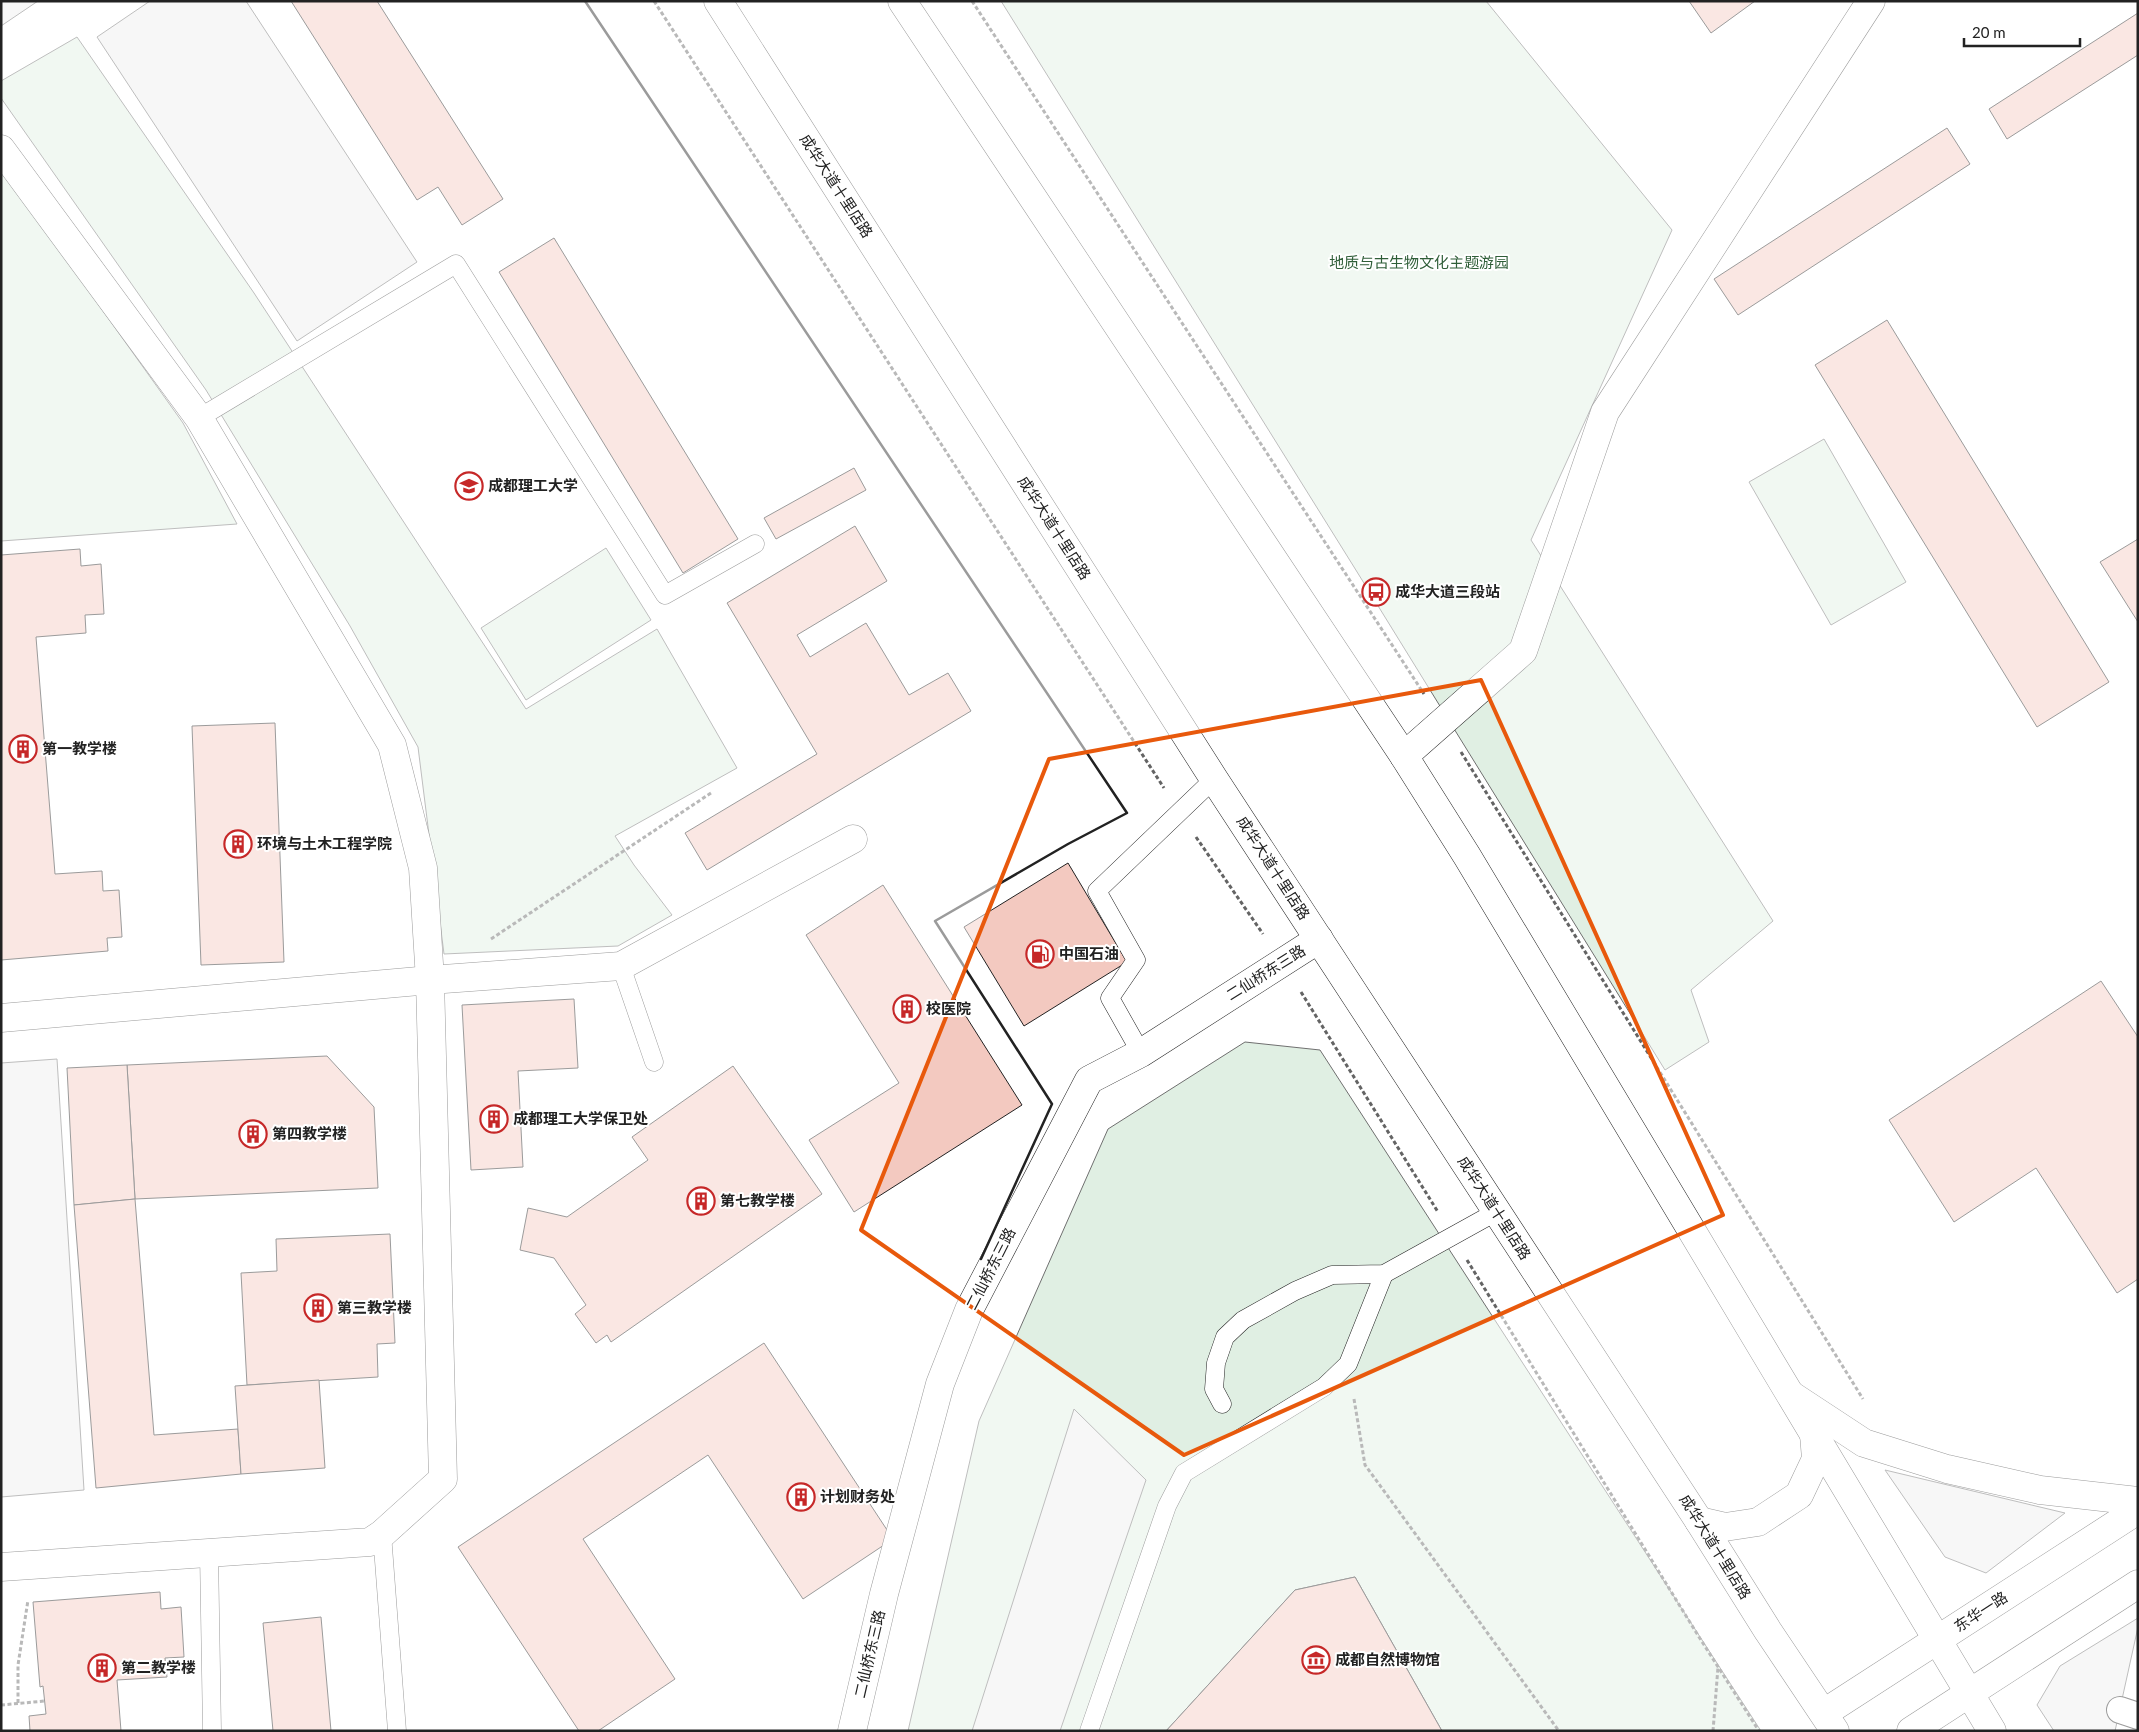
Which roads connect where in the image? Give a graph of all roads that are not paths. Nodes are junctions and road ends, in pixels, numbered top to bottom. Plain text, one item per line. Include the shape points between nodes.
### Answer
1 (718, 1) edge
2 (902, 1) edge
3 (1864, 4) edge
4 (1, 149) edge
5 (199, 418) junction
6 (755, 544) dead end
7 (1404, 756) junction
8 (1214, 779) junction
9 (853, 839) dead end
10 (1319, 939) junction
11 (621, 966) junction
12 (430, 980) junction
13 (1, 1018) edge
14 (1141, 1053) junction
15 (654, 1062) dead end
16 (1496, 1212) junction
17 (1384, 1274) junction
18 (1791, 1395) junction
19 (1222, 1404) dead end
20 (1814, 1434) junction
21 (2138, 1501) edge
22 (2138, 1510) edge
23 (1699, 1522) junction
24 (382, 1534) junction
25 (209, 1553) junction
26 (1, 1567) edge
27 (2138, 1584) edge
28 (1936, 1640) junction
29 (1969, 1694) junction
30 (1830, 1722) edge
31 (212, 1731) edge
32 (396, 1731) edge
33 (852, 1731) edge
34 (1089, 1731) edge
35 (1911, 1731) edge
36 (1992, 1731) edge

1 - 8 street, 成华大道十里店路
2 - 7 street
3 - 7 street via 1605,412 1523,651
4 - 5 street
5 - 6 lane via 456,264 665,595
5 - 12 street via 392,745 423,868
7 - 18 street
8 - 10 street, 成华大道十里店路
8 - 14 lane via 1097,891 1136,960 1110,998
9 - 11 street
10 - 14 street, 二仙桥东三路
10 - 16 street, 成华大道十里店路
11 - 12 street
11 - 15 lane
12 - 13 street
12 - 24 street via 443,1479
14 - 33 street, 二仙桥东三路 via 1089,1080 969,1310 940,1384 884,1594
16 - 17 lane
16 - 23 street, 成华大道十里店路
17 - 19 lane via 1332,1275 1243,1320 1225,1337 1216,1363 1214,1389
17 - 34 lane via 1348,1364 1324,1387 1184,1473 1167,1506
18 - 20 street
18 - 21 street via 1864,1443 1947,1469 2040,1490
20 - 23 street via 1816,1459 1799,1495 1758,1522 1725,1527
20 - 28 street
22 - 28 street, 东华一路
23 - 30 street, 成华大道十里店路 via 1768,1632
24 - 25 street via 370,1542
24 - 32 lane
25 - 26 street
25 - 31 lane
27 - 29 street
28 - 29 street
28 - 30 street, 东华一路
29 - 35 street
29 - 36 street

